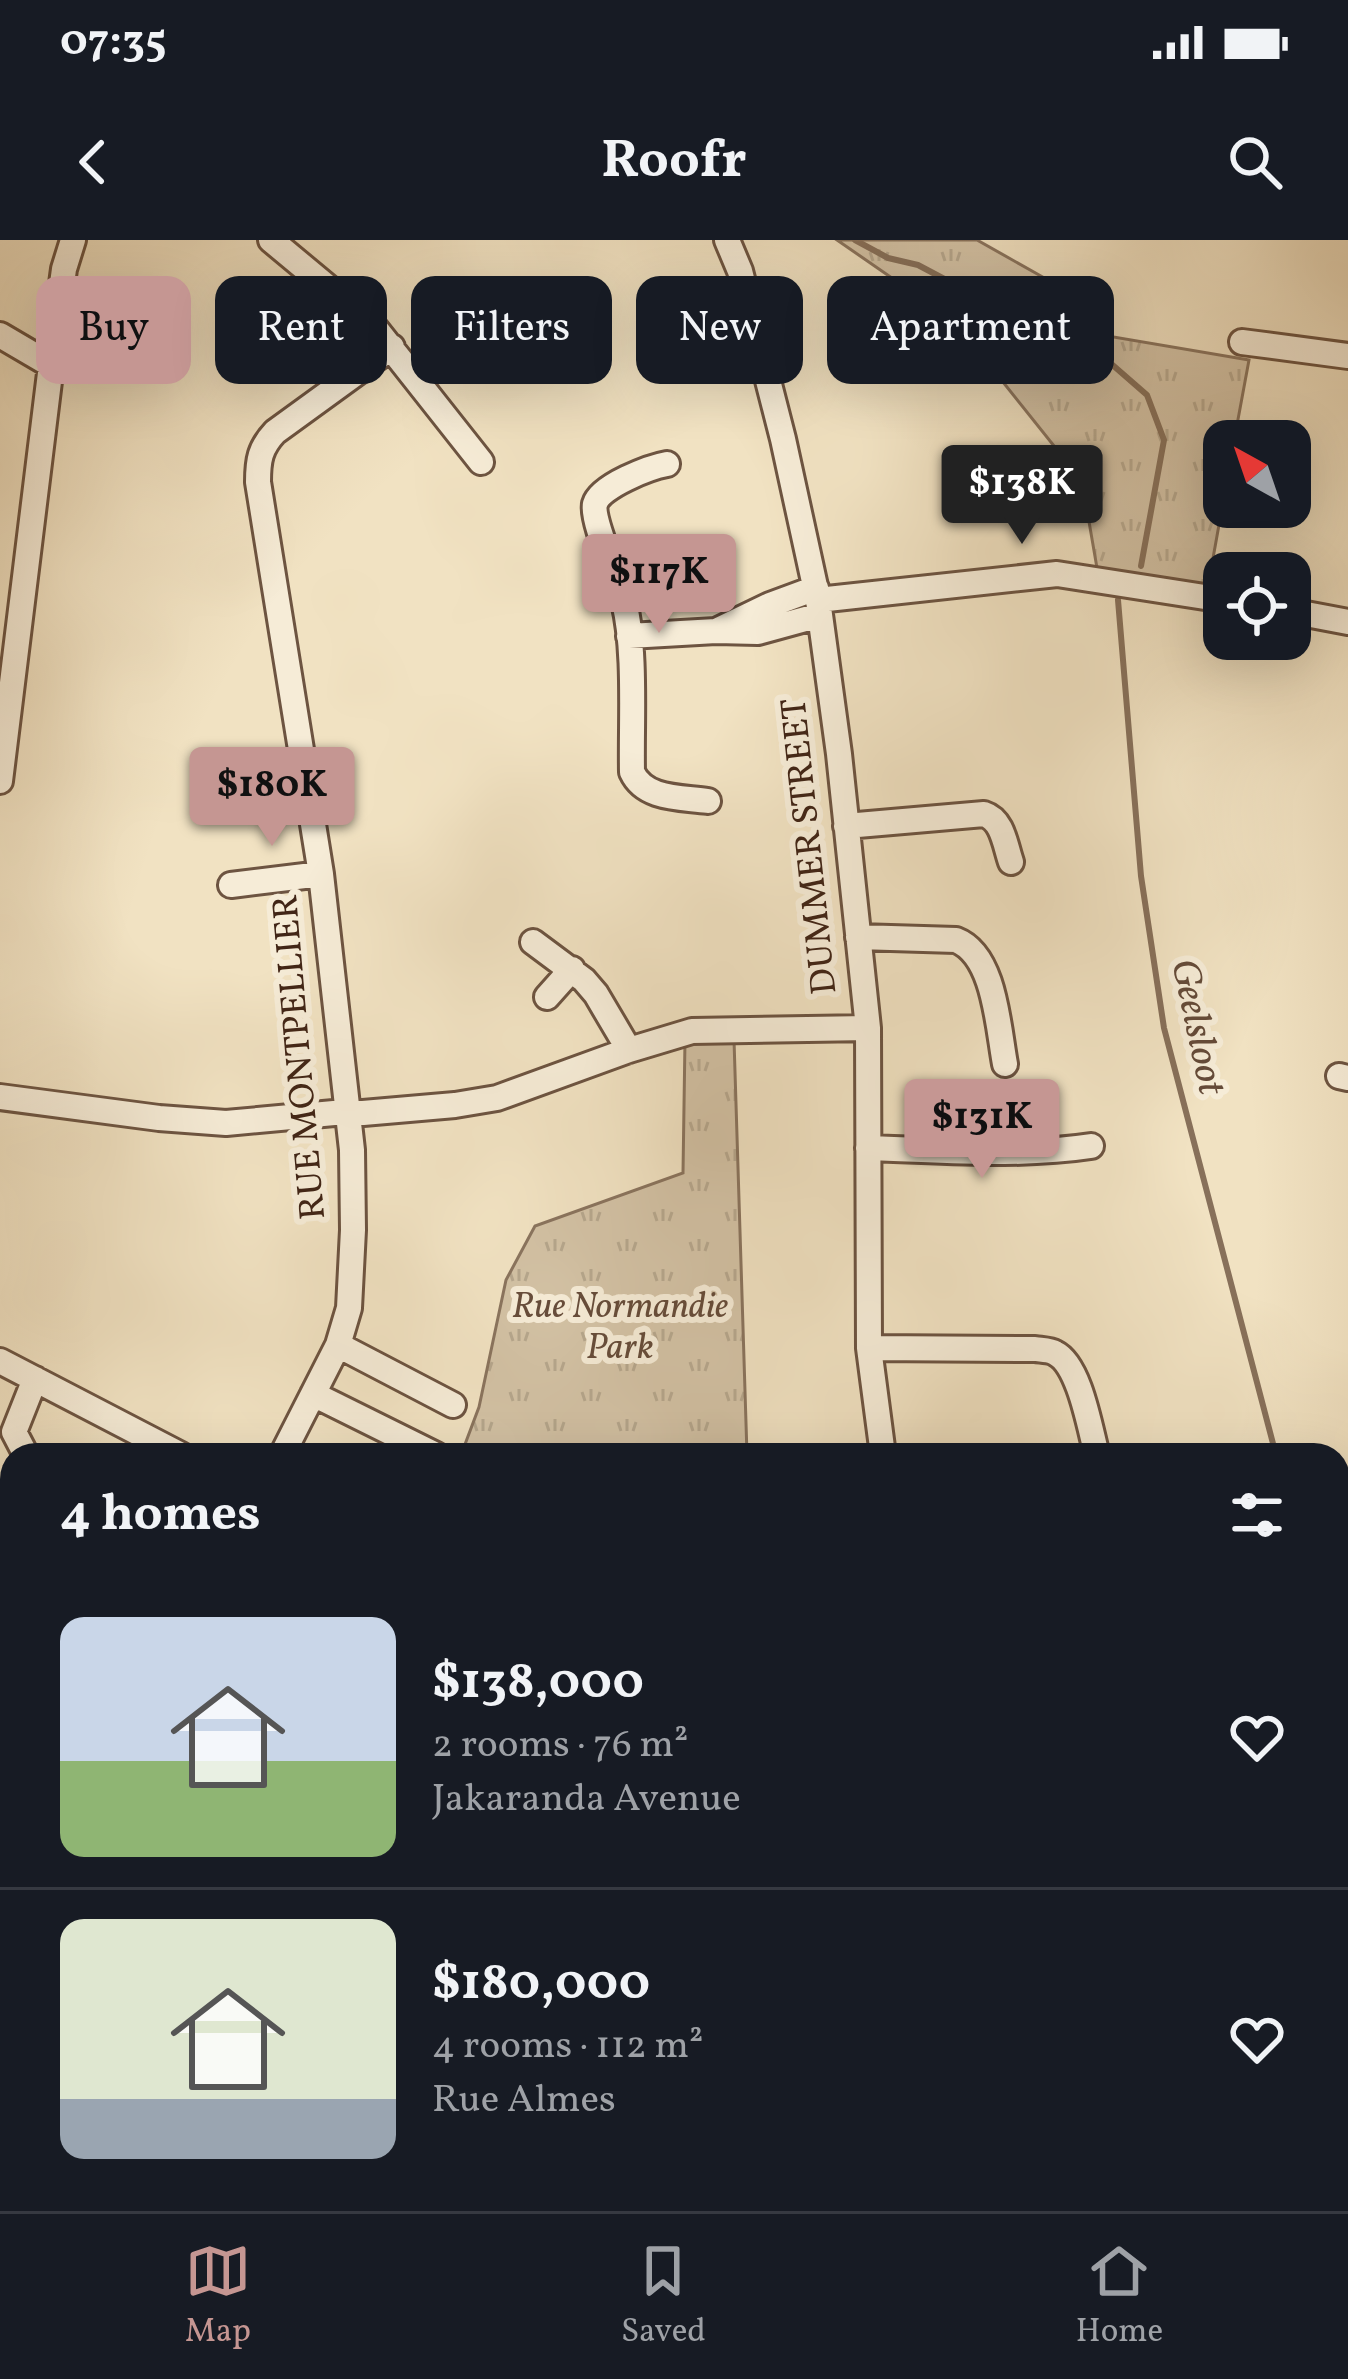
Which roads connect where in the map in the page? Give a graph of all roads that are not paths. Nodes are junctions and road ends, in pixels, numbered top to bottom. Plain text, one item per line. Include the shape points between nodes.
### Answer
1 (73, 240) edge
2 (271, 240) edge
3 (733, 242) edge
4 (63, 276) edge
5 (0, 334) edge
6 (1242, 342) dead end
7 (392, 347) junction
8 (36, 356) edge
9 (1348, 356) edge
10 (49, 384) edge
11 (481, 462) dead end
12 (667, 464) dead end
13 (0, 562) edge
14 (26, 571) junction
15 (1203, 597) edge
16 (818, 601) junction
17 (1311, 615) edge
18 (1348, 622) edge
19 (629, 636) junction
20 (0, 781) edge
21 (708, 801) dead end
22 (846, 826) junction
23 (1011, 862) dead end
24 (321, 874) junction
25 (230, 885) dead end
26 (858, 937) junction
27 (533, 942) dead end
28 (572, 969) junction
29 (547, 997) dead end
30 (868, 1028) junction
31 (629, 1050) junction
32 (1005, 1064) dead end
33 (0, 1097) edge
34 (348, 1113) junction
35 (1091, 1146) dead end
36 (868, 1148) junction
37 (338, 1345) junction
38 (869, 1348) junction
39 (0, 1361) edge
40 (35, 1379) junction
41 (313, 1394) junction
42 (453, 1406) dead end
43 (7, 1427) edge
44 (158, 1443) edge
45 (288, 1443) edge
46 (412, 1443) edge
47 (881, 1443) edge
48 (1094, 1443) edge

1 - 4 street
2 - 7 street
3 - 16 street, DUMMER STREET
5 - 8 street
6 - 9 street
7 - 11 street
7 - 24 street, RUE MONTPELLIER via 275,432 258,462
10 - 14 street
12 - 19 street via 607,489 594,507
13 - 14 street
14 - 20 street
15 - 16 street via 1057,574
16 - 19 street via 770,605 716,631
16 - 22 street, DUMMER STREET
17 - 18 street
19 - 21 street via 636,781 650,792
22 - 23 street via 984,814 998,823
22 - 26 street, DUMMER STREET
24 - 25 street
24 - 34 street, RUE MONTPELLIER
26 - 30 street, DUMMER STREET
26 - 32 street via 968,944 982,961
27 - 28 street
28 - 29 street
28 - 31 street
30 - 31 street via 692,1031
30 - 36 street, DUMMER STREET
31 - 34 street via 497,1098
33 - 34 street via 226,1123
34 - 37 street, RUE MONTPELLIER via 349,1308
35 - 36 street
36 - 38 street, DUMMER STREET
37 - 41 street, RUE MONTPELLIER
37 - 42 street
38 - 47 street, DUMMER STREET
38 - 48 street via 1055,1352 1075,1378
39 - 40 street
40 - 43 street
40 - 44 street
41 - 45 street, RUE MONTPELLIER
41 - 46 street

